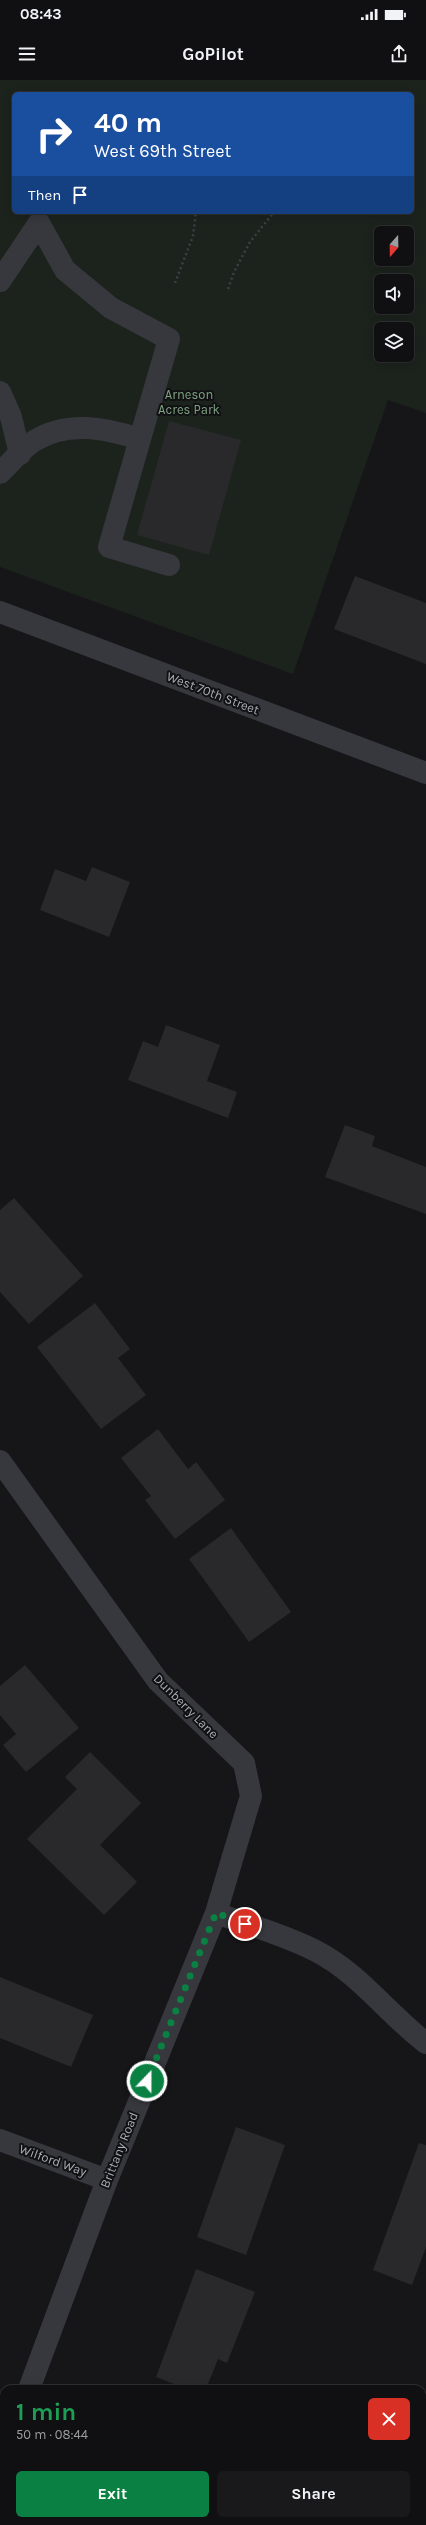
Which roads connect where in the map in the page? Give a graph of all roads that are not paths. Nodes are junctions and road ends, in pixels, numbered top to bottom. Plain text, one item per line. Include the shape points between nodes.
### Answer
1 (0, 281) edge
2 (0, 392) edge
3 (140, 439) junction
4 (20, 454) junction
5 (0, 473) edge
6 (169, 565) dead end
7 (0, 612) edge
8 (426, 773) edge
9 (0, 1461) edge
10 (216, 1913) junction
11 (426, 2043) edge
12 (0, 2140) edge
13 (107, 2180) junction
14 (30, 2385) edge

1 - 3 street via 38,223 65,270 111,308 169,339
2 - 4 street via 11,417
3 - 4 street via 107,428 70,427 34,442
3 - 6 street via 109,547
4 - 5 street
7 - 8 street, West 70th Street
9 - 10 street, Dunberry Lane via 158,1681 244,1763 251,1796
10 - 11 street via 316,1951 356,1978 409,2030
10 - 13 street, Brittany Road
12 - 13 street, Wilford Way
13 - 14 street, Brittany Road

